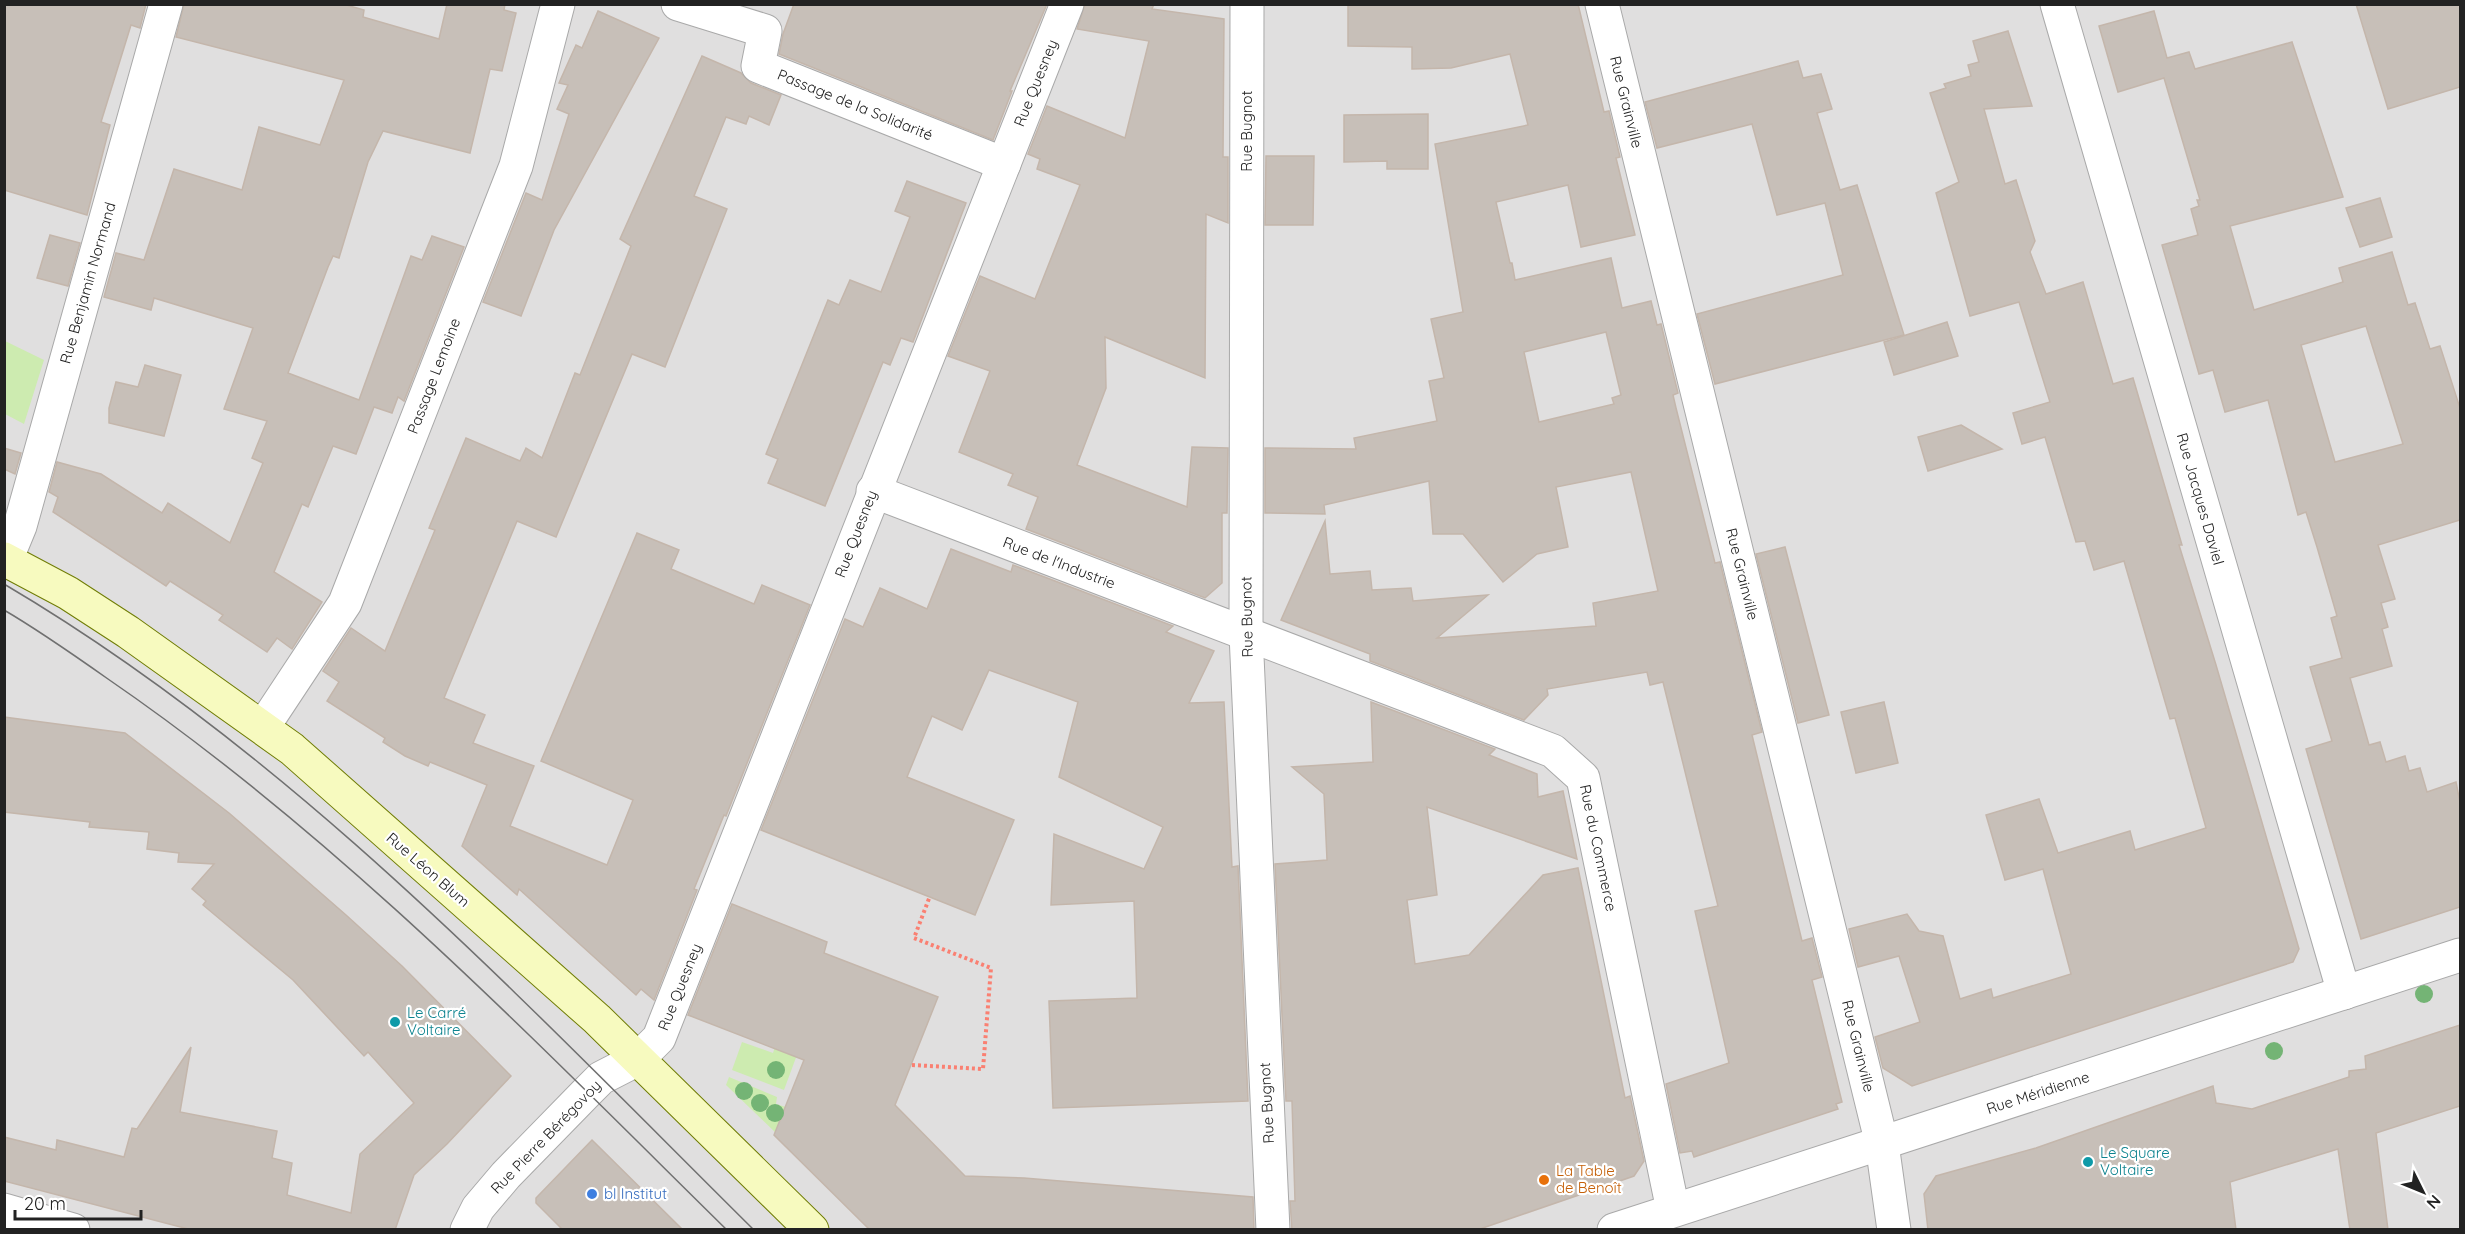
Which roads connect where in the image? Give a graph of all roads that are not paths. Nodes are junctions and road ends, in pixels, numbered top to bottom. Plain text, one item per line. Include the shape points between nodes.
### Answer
1 (166, 4) edge
2 (558, 4) edge
3 (678, 4) edge
4 (1067, 4) edge
5 (1247, 4) edge
6 (1602, 4) edge
7 (2057, 4) edge
8 (1004, 164) junction
9 (873, 492) junction
10 (5, 559) edge
11 (1246, 634) junction
12 (263, 727) junction
13 (2460, 955) edge
14 (2344, 993) junction
15 (638, 1059) junction
16 (1882, 1144) junction
17 (4, 1210) edge
18 (1673, 1210) junction
19 (73, 1230) edge
20 (467, 1230) edge
21 (812, 1230) edge
22 (1273, 1230) edge
23 (1614, 1230) edge
24 (1894, 1230) edge

1 - 10 street, Rue Benjamin Normand via 20,526
2 - 12 street, Passage Lemoine via 516,166 345,603
3 - 8 street, Passage de la Solidarité via 765,31 758,66
4 - 8 street, Rue Quesney
5 - 11 street, Rue Bugnot
6 - 16 street, Rue Grainville
7 - 14 street, Rue Jacques Daviel
8 - 9 street, Rue Quesney
9 - 11 street, Rue de l'Industrie
9 - 15 street, Rue Quesney via 665,1026
10 - 12 street, Rue Léon Blum via 68,593
11 - 18 street, Rue du Commerce via 1553,751 1583,778
11 - 22 street, Rue Bugnot
12 - 15 street, Rue Léon Blum
13 - 14 street, Rue Méridienne
14 - 16 street, Rue Méridienne
15 - 20 street, Rue Pierre Bérégovoy via 601,1078 506,1175 478,1208
15 - 21 street, Rue Léon Blum
16 - 18 street, Rue Méridienne
16 - 24 street, Rue Grainville
17 - 19 street
18 - 23 street, Rue Méridienne

